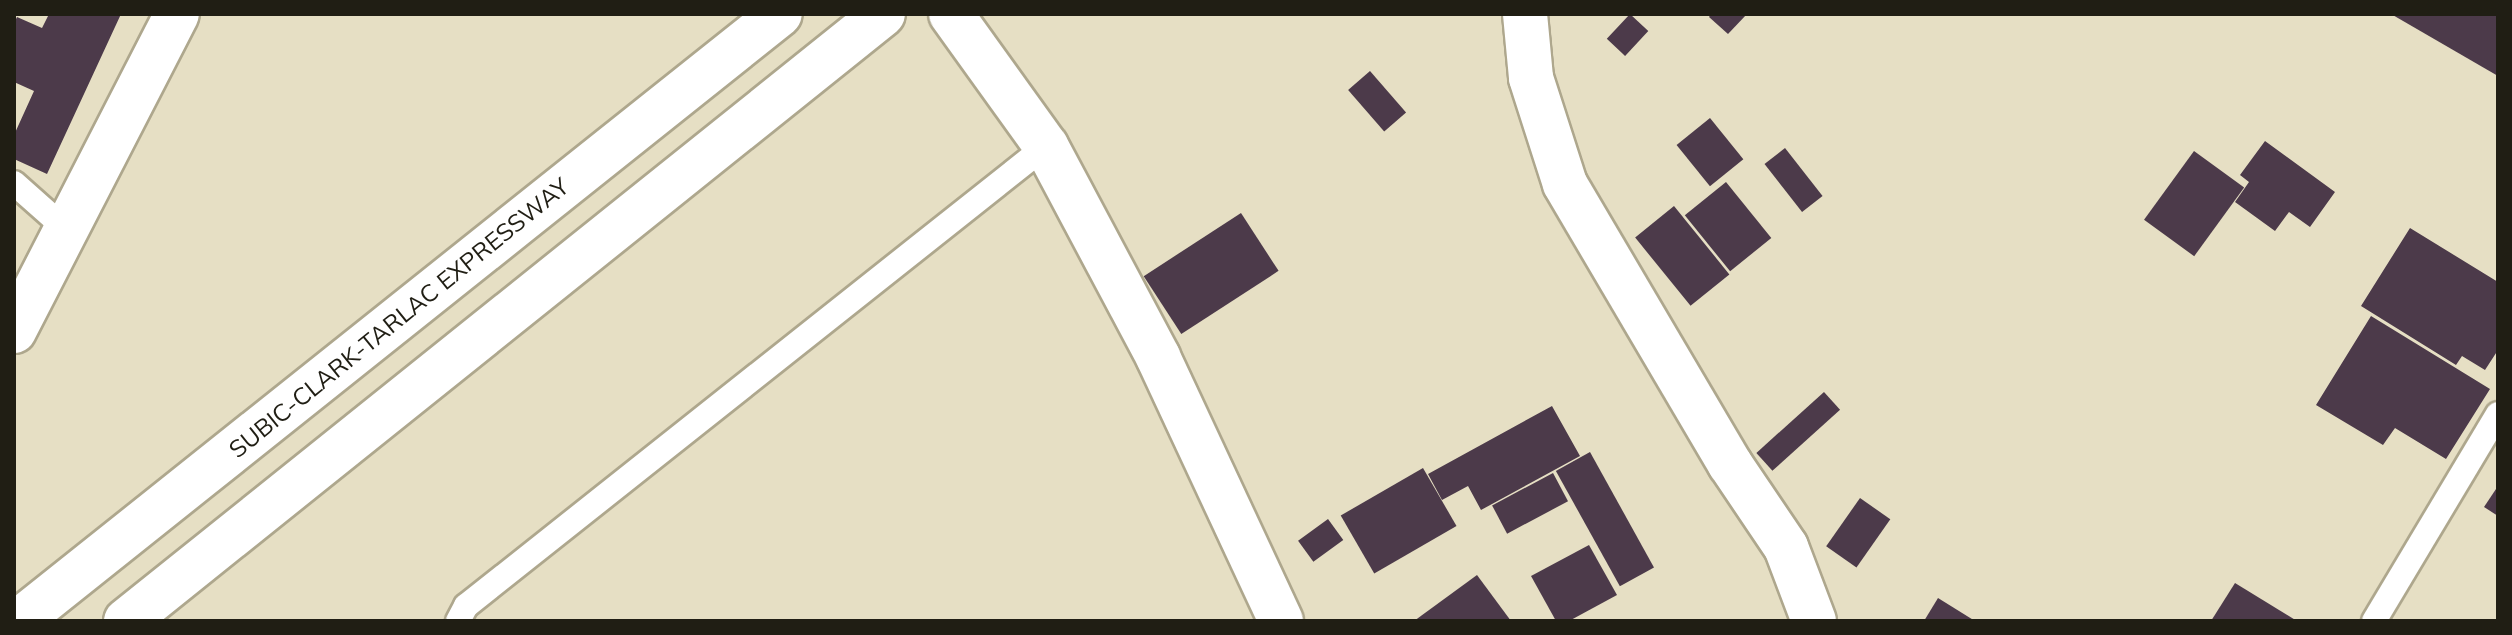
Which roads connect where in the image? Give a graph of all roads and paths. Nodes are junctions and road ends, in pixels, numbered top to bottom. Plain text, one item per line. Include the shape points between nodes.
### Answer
1 (177, 14) edge
2 (780, 14) edge
3 (883, 14) edge
4 (951, 14) edge
5 (1525, 14) edge
6 (1046, 146) junction
7 (14, 183) edge
8 (67, 230) junction
9 (14, 331) edge
10 (2498, 414) edge
11 (19, 621) edge
12 (126, 621) edge
13 (458, 621) edge
14 (1281, 621) edge
15 (1814, 621) edge
16 (2374, 621) edge

1 - 8 main road
2 - 11 main road, SUBIC-CLARK-TARLAC EXPRESSWAY
3 - 12 main road
4 - 6 main road
5 - 15 main road via 1531,78 1565,184 1730,464 1786,547
6 - 13 lane via 466,606
6 - 14 main road via 1158,357
7 - 8 lane
8 - 9 main road
10 - 16 lane

